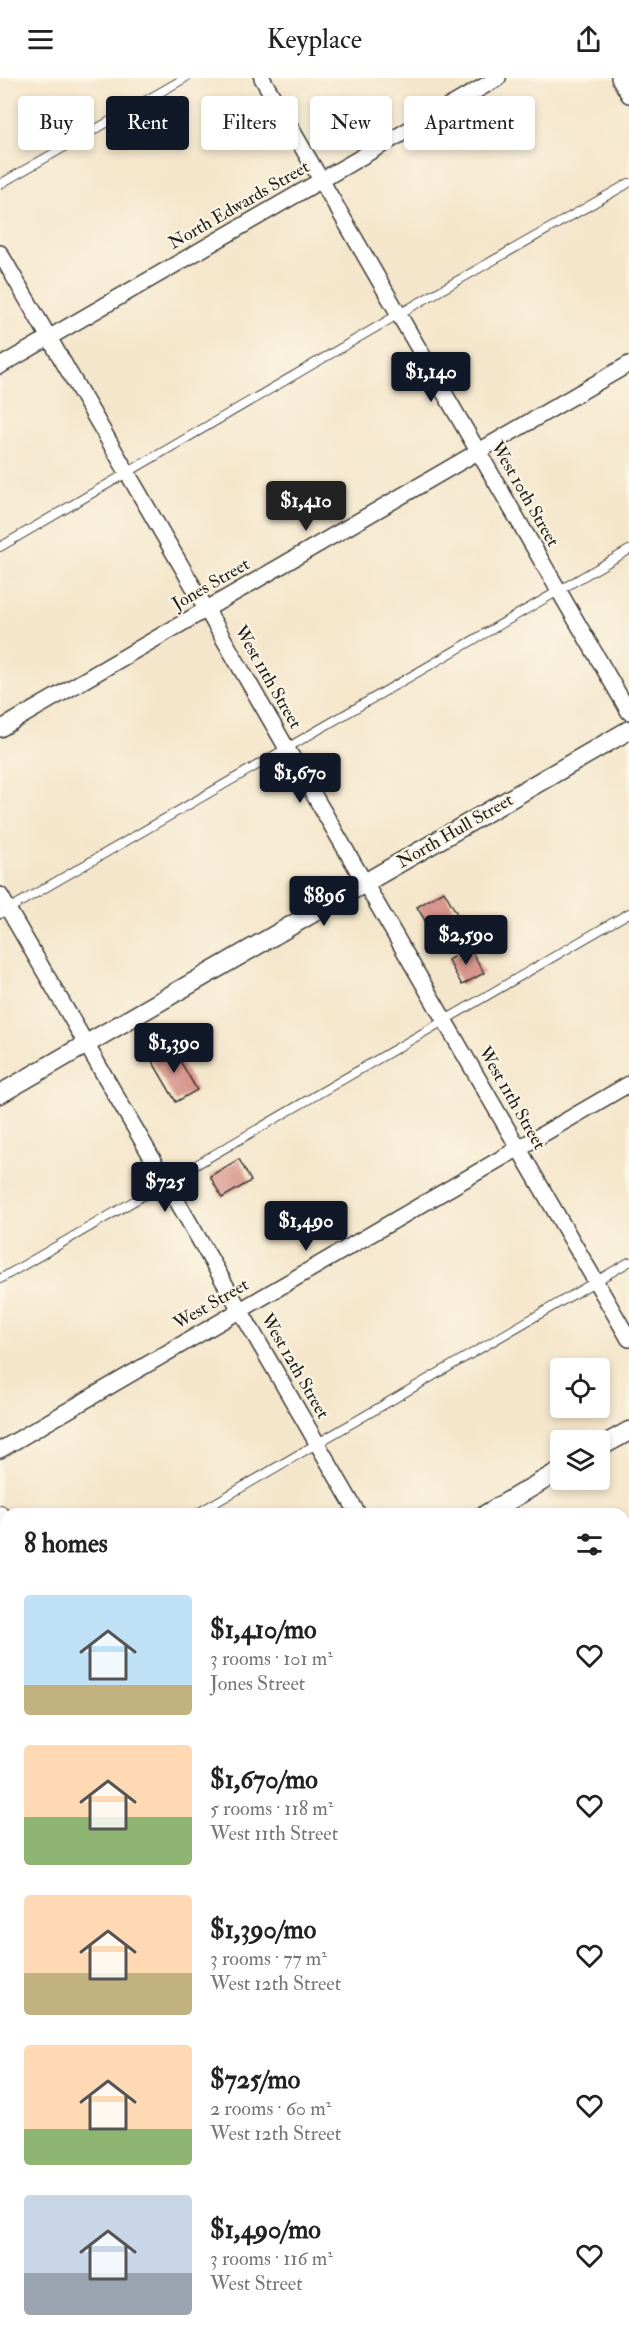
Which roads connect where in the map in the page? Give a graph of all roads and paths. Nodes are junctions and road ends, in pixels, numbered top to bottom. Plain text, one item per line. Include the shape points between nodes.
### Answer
1 (185, 78) edge
2 (262, 78) edge
3 (498, 78) edge
4 (619, 78) edge
5 (629, 95) edge
6 (321, 180) junction
7 (629, 183) edge
8 (0, 184) edge
9 (0, 253) edge
10 (399, 314) junction
11 (49, 338) junction
12 (629, 364) edge
13 (0, 366) edge
14 (478, 452) junction
15 (127, 473) junction
16 (0, 547) edge
17 (629, 550) edge
18 (559, 591) junction
19 (206, 609) junction
20 (629, 712) edge
21 (0, 729) edge
22 (629, 730) edge
23 (287, 748) junction
24 (365, 883) junction
25 (0, 896) edge
26 (4, 912) edge
27 (629, 913) edge
28 (444, 1020) junction
29 (86, 1044) junction
30 (629, 1084) edge
31 (0, 1094) edge
32 (518, 1148) junction
33 (166, 1182) junction
34 (629, 1262) edge
35 (0, 1279) edge
36 (596, 1281) junction
37 (240, 1310) junction
38 (629, 1339) edge
39 (629, 1431) edge
40 (317, 1442) junction
41 (610, 1442) edge
42 (0, 1450) edge
43 (550, 1476) edge
44 (206, 1508) edge
45 (355, 1508) edge
46 (496, 1508) edge

1 - 8 lane
2 - 6 street, West 10th Street
3 - 6 street, North Edwards Street
4 - 5 street
6 - 10 street, West 10th Street
6 - 11 street, North Edwards Street
7 - 10 lane
9 - 11 street, West 11th Street
10 - 14 street, West 10th Street
10 - 15 lane
11 - 13 street, North Edwards Street
11 - 15 street, West 11th Street
12 - 14 street, Jones Street
14 - 18 street, West 10th Street
14 - 19 street, Jones Street
15 - 16 lane
15 - 19 street, West 11th Street
17 - 18 lane
18 - 20 street, West 10th Street
18 - 23 lane
19 - 21 street, Jones Street
19 - 23 street, West 11th Street
22 - 24 street, North Hull Street
23 - 24 street, West 11th Street
23 - 26 lane
24 - 28 street, West 11th Street
24 - 29 street, North Hull Street
25 - 26 street, West 12th Street
26 - 29 street, West 12th Street
27 - 28 lane
28 - 32 street, West 11th Street
28 - 33 lane
29 - 31 street, North Hull Street
29 - 33 street, West 12th Street
30 - 32 street, West Street
32 - 36 street, West 11th Street
32 - 37 street, West Street
33 - 35 lane
33 - 37 street, West 12th Street
34 - 36 lane
36 - 38 street, West 11th Street
36 - 40 lane
37 - 40 street, West 12th Street
37 - 42 street, West Street
39 - 41 street
40 - 44 lane
40 - 45 street, West 12th Street
43 - 46 street

